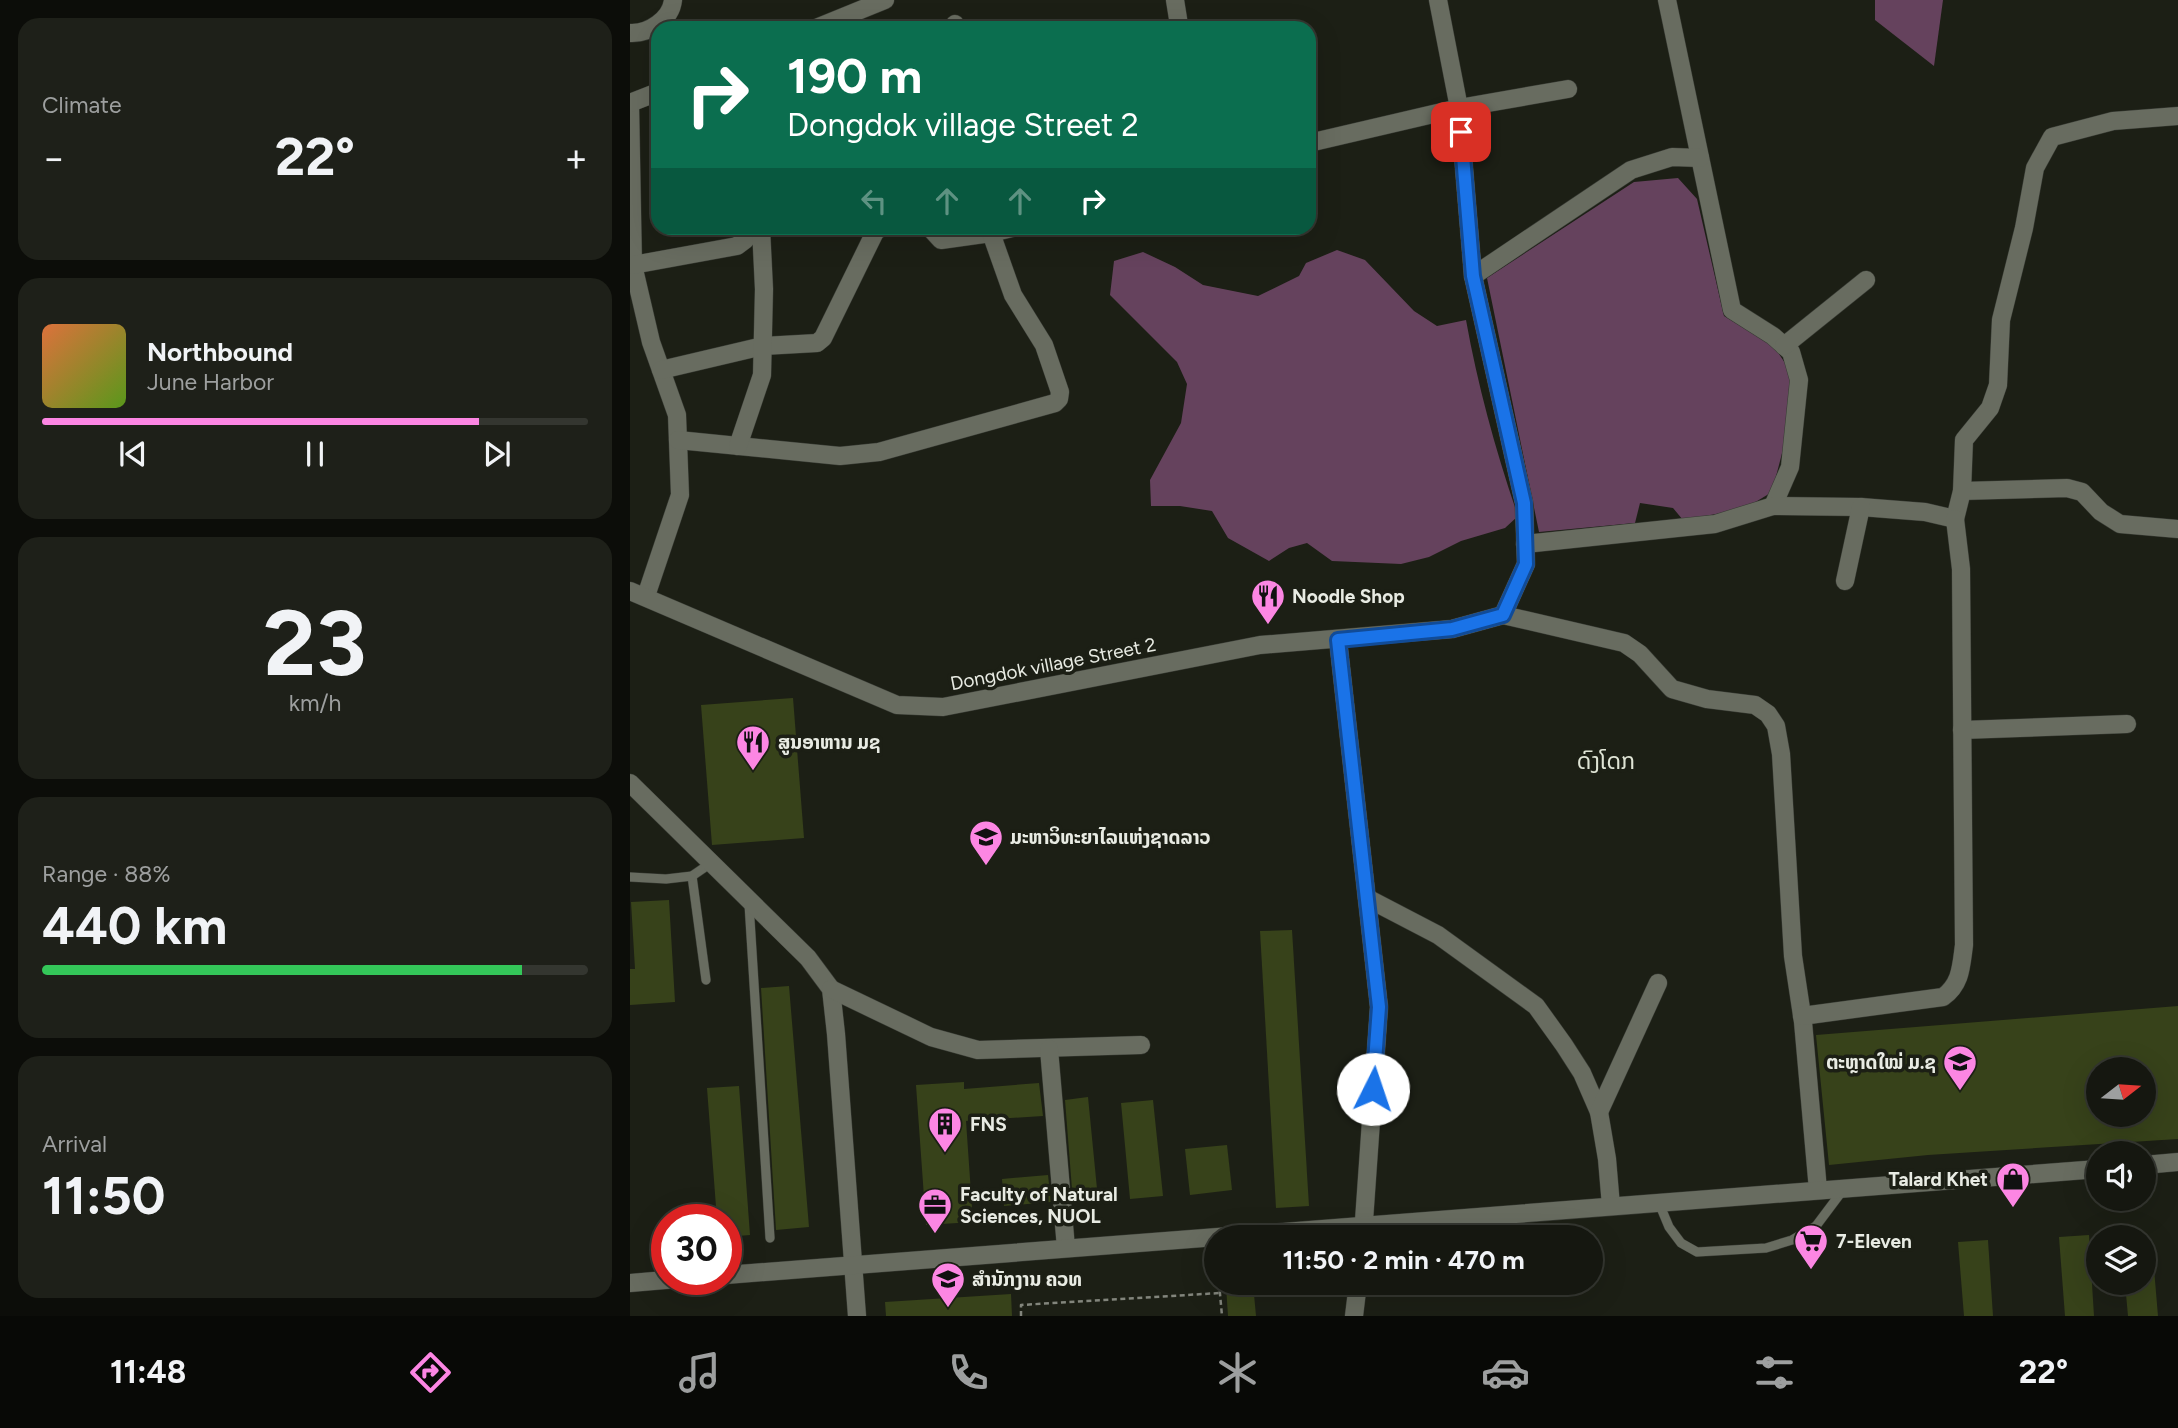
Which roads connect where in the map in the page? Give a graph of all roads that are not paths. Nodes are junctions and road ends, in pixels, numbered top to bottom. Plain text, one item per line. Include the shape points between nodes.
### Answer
1 (673, 0) edge
2 (885, 0) edge
3 (1175, 0) edge
4 (1438, 0) edge
5 (1667, 0) edge
6 (662, 21) edge
7 (853, 21) edge
8 (1178, 21) edge
9 (651, 27) edge
10 (630, 33) edge
11 (1568, 89) dead end
12 (651, 95) edge
13 (630, 103) edge
14 (1459, 108) junction
15 (2178, 116) edge
16 (1316, 141) edge
17 (1700, 158) junction
18 (749, 235) edge
19 (761, 235) edge
20 (874, 235) edge
21 (936, 235) edge
22 (977, 235) edge
23 (992, 235) edge
24 (633, 265) junction
25 (1473, 276) junction
26 (1866, 280) dead end
27 (763, 346) junction
28 (1784, 346) junction
29 (661, 370) junction
30 (678, 440) junction
31 (738, 446) junction
32 (1962, 491) junction
33 (1773, 506) junction
34 (1861, 507) junction
35 (1955, 519) junction
36 (2178, 529) edge
37 (1525, 544) junction
38 (1845, 581) dead end
39 (638, 594) edge
40 (1503, 615) junction
41 (1338, 640) junction
42 (2127, 724) dead end
43 (1962, 730) junction
44 (630, 783) edge
45 (711, 863) junction
46 (692, 876) junction
47 (630, 877) edge
48 (1367, 898) junction
49 (749, 900) junction
50 (706, 980) dead end
51 (1658, 983) dead end
52 (831, 989) junction
53 (1802, 1016) junction
54 (1140, 1045) dead end
55 (1049, 1049) junction
56 (1598, 1112) junction
57 (2178, 1162) edge
58 (2156, 1164) edge
59 (2086, 1170) edge
60 (1844, 1188) junction
61 (1818, 1190) junction
62 (1659, 1203) junction
63 (1611, 1206) junction
64 (1364, 1225) edge
65 (1423, 1225) edge
66 (770, 1238) dead end
67 (1204, 1240) edge
68 (1066, 1248) junction
69 (855, 1264) junction
70 (742, 1274) edge
71 (651, 1281) edge
72 (630, 1283) edge
73 (1357, 1295) edge
74 (857, 1316) edge
75 (1354, 1316) edge

1 - 6 street
2 - 7 street
3 - 8 street
4 - 14 street
5 - 17 street
9 - 10 street
11 - 14 street
12 - 13 street
13 - 24 street
14 - 16 street
14 - 25 street
15 - 32 street via 2113,121 2052,137 2035,168 2001,320 1998,385 1990,408 1964,440
17 - 25 street via 1672,157 1631,170
17 - 28 street via 1732,310
18 - 24 street via 737,246
19 - 27 street
20 - 27 street via 823,338 811,344
21 - 22 street via 941,240
23 - 31 street via 1013,295 1044,345 1060,392 1055,403 879,452 840,456
24 - 29 street
25 - 37 street via 1524,503
26 - 28 street
27 - 29 street
27 - 31 street via 762,375
28 - 33 street via 1791,352 1799,380 1790,467
29 - 30 street via 677,415
30 - 31 street
30 - 39 street via 680,495
32 - 35 street
32 - 36 street via 2067,488 2082,492 2120,524
33 - 34 street
33 - 37 street via 1715,524
34 - 35 street
34 - 38 street
35 - 43 street via 1961,569
37 - 40 street via 1526,564
39 - 41 street, Dongdok village Street 2 via 897,705 943,707 1261,645
40 - 41 street, Dongdok village Street 2 via 1452,629
40 - 53 street via 1624,643 1672,689 1755,705 1768,714 1776,726 1781,754 1793,956
41 - 48 street
42 - 43 street
43 - 53 street via 1964,945 1953,990 1943,997
44 - 45 street
45 - 46 lane
45 - 49 street
46 - 47 lane
46 - 50 lane
48 - 56 street via 1438,935 1536,1006 1582,1073
48 - 64 street via 1379,1007
49 - 52 street via 808,958
49 - 66 lane
51 - 56 street
52 - 55 street via 932,1037 978,1050
52 - 69 street
53 - 61 street
54 - 55 street
55 - 68 street
56 - 63 street
57 - 58 street
59 - 60 street
60 - 61 street
60 - 62 lane via 1816,1226 1766,1248 1697,1252 1681,1243
61 - 62 street
62 - 63 street
63 - 65 street
67 - 68 street
68 - 69 street
69 - 70 street
69 - 74 street
71 - 72 street
73 - 75 street

